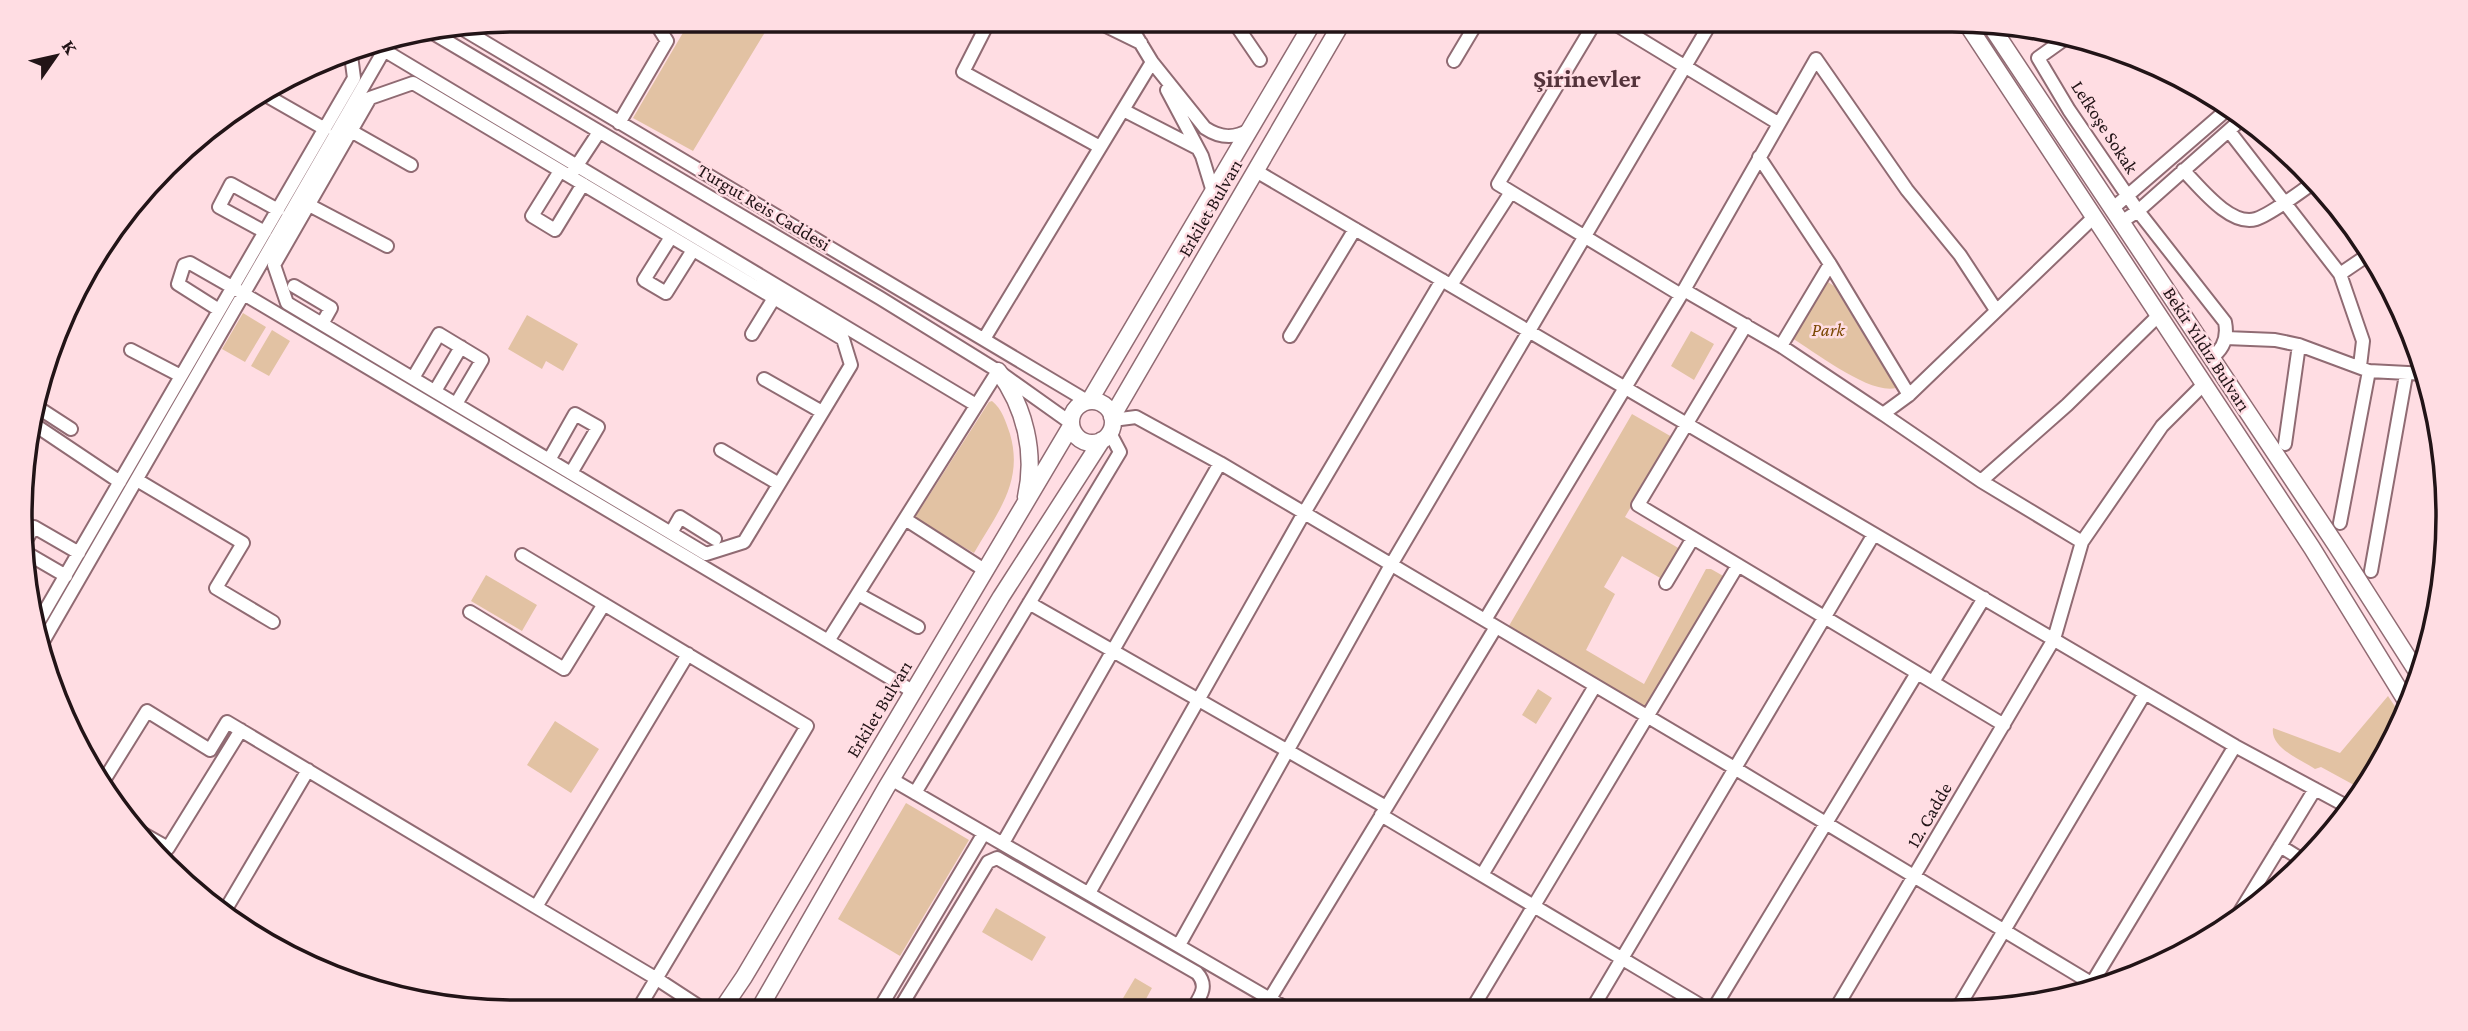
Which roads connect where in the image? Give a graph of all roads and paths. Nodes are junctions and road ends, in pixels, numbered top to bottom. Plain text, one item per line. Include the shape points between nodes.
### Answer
1 (661, 32) edge
2 (983, 32) edge
3 (1119, 32) edge
4 (1134, 32) edge
5 (1241, 32) edge
6 (1307, 32) edge
7 (1336, 32) edge
8 (1471, 32) edge
9 (1589, 32) edge
10 (1629, 32) edge
11 (1705, 32) edge
12 (1973, 33) edge
13 (471, 34) edge
14 (1996, 34) edge
15 (441, 38) edge
16 (1141, 43) junction
17 (2058, 44) edge
18 (391, 48) edge
19 (384, 50) edge
20 (352, 60) edge
21 (1259, 60) dead end
22 (1454, 61) dead end
23 (1152, 62) junction
24 (1685, 66) junction
25 (270, 98) edge
26 (1123, 110) junction
27 (2222, 114) edge
28 (619, 123) junction
29 (1778, 123) junction
30 (2236, 124) edge
31 (1252, 128) junction
32 (325, 129) junction
33 (351, 131) junction
34 (2229, 131) junction
35 (599, 132) junction
36 (1100, 148) junction
37 (1198, 148) junction
38 (1759, 157) junction
39 (411, 165) dead end
40 (2183, 170) junction
41 (569, 171) junction
42 (1256, 171) junction
43 (583, 184) junction
44 (2307, 187) edge
45 (1511, 192) junction
46 (1214, 195) junction
47 (2127, 196) junction
48 (2284, 202) junction
49 (309, 205) junction
50 (278, 210) junction
51 (2138, 211) junction
52 (2117, 216) junction
53 (2094, 217) junction
54 (1355, 229) junction
55 (264, 232) junction
56 (1584, 236) junction
57 (671, 237) junction
58 (387, 246) dead end
59 (693, 250) junction
60 (2363, 259) edge
61 (1830, 264) junction
62 (2340, 274) junction
63 (1447, 283) junction
64 (294, 286) dead end
65 (232, 287) junction
66 (1683, 293) junction
67 (243, 295) junction
68 (774, 298) junction
69 (219, 310) junction
70 (1996, 310) junction
71 (2158, 314) junction
72 (322, 324) junction
73 (1746, 325) junction
74 (1528, 331) junction
75 (752, 334) dead end
76 (1290, 335) dead end
77 (2226, 338) junction
78 (984, 339) junction
79 (2299, 345) junction
80 (1781, 346) junction
81 (461, 347) junction
82 (131, 350) dead end
83 (2211, 358) junction
84 (2365, 369) junction
85 (998, 371) junction
86 (2415, 373) edge
87 (2406, 375) junction
88 (181, 376) junction
89 (412, 378) junction
90 (764, 379) dead end
91 (2204, 384) junction
92 (1624, 387) junction
93 (435, 391) junction
94 (1909, 395) junction
95 (1089, 401) junction
96 (456, 404) junction
97 (976, 405) junction
98 (43, 411) edge
99 (822, 412) junction
100 (48, 414) junction
101 (1883, 414) junction
102 (42, 419) edge
103 (1071, 424) junction
104 (1686, 424) junction
105 (40, 428) edge
106 (1109, 428) junction
107 (71, 429) dead end
108 (2285, 444) dead end
109 (721, 450) dead end
110 (549, 460) junction
111 (1220, 463) junction
112 (571, 473) junction
113 (137, 480) junction
114 (1982, 481) junction
115 (120, 482) junction
116 (779, 484) junction
117 (1024, 506) junction
118 (1304, 513) junction
119 (905, 519) junction
120 (2340, 523) dead end
121 (32, 530) edge
122 (671, 533) junction
123 (1874, 534) junction
124 (1693, 538) junction
125 (715, 539) dead end
126 (2082, 542) junction
127 (79, 553) junction
128 (522, 555) dead end
129 (34, 556) edge
130 (1391, 565) junction
131 (1738, 565) junction
132 (986, 571) junction
133 (2371, 571) dead end
134 (66, 576) junction
135 (1666, 583) dead end
136 (858, 594) junction
137 (1984, 598) junction
138 (1029, 603) junction
139 (604, 604) junction
140 (470, 612) dead end
141 (42, 616) edge
142 (1825, 617) junction
143 (273, 622) dead end
144 (1490, 623) junction
145 (918, 627) dead end
146 (47, 635) edge
147 (2054, 639) junction
148 (828, 641) junction
149 (1113, 651) junction
150 (688, 654) junction
151 (2413, 665) edge
152 (1917, 673) junction
153 (1933, 682) junction
154 (1595, 686) junction
155 (914, 692) junction
156 (2146, 693) junction
157 (2402, 695) edge
158 (1198, 700) junction
159 (1647, 716) junction
160 (2004, 725) junction
161 (241, 730) junction
162 (2235, 746) junction
163 (1287, 750) junction
164 (1736, 769) junction
165 (308, 771) junction
166 (107, 775) edge
167 (891, 779) junction
168 (2315, 789) junction
169 (915, 793) junction
170 (2341, 803) edge
171 (1384, 811) junction
172 (1826, 823) junction
173 (984, 833) junction
174 (159, 843) edge
175 (1003, 843) junction
176 (2280, 846) junction
177 (2297, 856) edge
178 (1482, 875) junction
179 (1915, 877) junction
180 (1089, 893) junction
181 (2248, 898) edge
182 (229, 905) edge
183 (1534, 906) junction
184 (536, 907) junction
185 (2004, 931) junction
186 (1179, 945) junction
187 (1622, 959) junction
188 (2097, 977) edge
189 (657, 979) junction
190 (2084, 981) edge
191 (1270, 998) junction
192 (1963, 999) edge
193 (644, 1000) edge
194 (689, 1000) edge
195 (729, 1000) edge
196 (764, 1000) edge
197 (885, 1000) edge
198 (905, 1000) edge
199 (1197, 1000) edge
200 (1273, 1000) edge
201 (1477, 1000) edge
202 (1597, 1000) edge
203 (1691, 1000) edge
204 (1719, 1000) edge
205 (1841, 1000) edge

1 - 28 street via 667,41
2 - 36 street via 963,72
3 - 16 street
4 - 16 street
5 - 21 street
6 - 31 main road, Erkilet Bulvarı
7 - 42 main road, Erkilet Bulvarı
8 - 22 street
9 - 45 street via 1498,184
10 - 24 street
11 - 24 street
12 - 53 main road, Bekir Yıldız Bulvarı
13 - 28 street, Turgut Reis Caddesi
14 - 52 main road, Bekir Yıldız Bulvarı
15 - 35 street, Turgut Reis Caddesi
16 - 23 street
17 - 47 street, Lefkoşe Sokak via 2038,58
18 - 41 street
19 - 67 street
20 - 32 street via 354,78
23 - 26 street
23 - 31 street via 1210,132 1234,136
23 - 37 street
24 - 29 street
24 - 56 street
25 - 32 street
26 - 36 street
26 - 37 street
27 - 47 street
28 - 78 street, Turgut Reis Caddesi
29 - 38 street
29 - 70 street via 1816,59
30 - 34 street
31 - 46 main road, Erkilet Bulvarı
32 - 50 street
33 - 39 street
33 - 41 street via 370,98 413,83
33 - 49 street
34 - 40 street
34 - 48 street
35 - 41 street
35 - 85 street, Turgut Reis Caddesi
36 - 78 street
37 - 46 street
38 - 61 street
38 - 66 street
40 - 48 street via 2223,210 2241,218 2260,218
40 - 51 street
41 - 43 street
41 - 43 street via 532,216 555,230
41 - 97 street
42 - 54 street
42 - 106 main road, Erkilet Bulvarı
43 - 57 street
44 - 48 street
45 - 56 street
45 - 63 street
46 - 95 main road, Erkilet Bulvarı
47 - 51 street, Lefkoşe Sokak
47 - 52 street
48 - 62 street
49 - 58 street
49 - 72 street via 274,265 287,303
50 - 55 street
50 - 55 street via 231,184 219,207
51 - 52 street
51 - 77 street, Lefkoşe Sokak via 2225,322
52 - 83 main road, Bekir Yıldız Bulvarı
53 - 70 street
53 - 71 main road, Bekir Yıldız Bulvarı
54 - 63 street
54 - 76 street
55 - 65 street
56 - 66 street
56 - 74 street
57 - 59 street
57 - 59 street via 644,280 666,293
59 - 68 street
60 - 62 street
61 - 80 street
61 - 94 street
62 - 84 street via 2363,341
63 - 74 street
63 - 118 street
64 - 72 street via 331,309
65 - 67 street
65 - 69 street
65 - 69 street via 190,263 184,265 178,284
66 - 73 street
66 - 92 street
67 - 113 street
67 - 148 street
68 - 75 street
68 - 99 street via 843,339 851,365
69 - 88 street
70 - 94 street
71 - 91 main road, Bekir Yıldız Bulvarı
71 - 114 street
72 - 89 street
73 - 80 street
73 - 104 street
74 - 92 street
74 - 130 street
77 - 79 street
77 - 83 street
78 - 95 street, Turgut Reis Caddesi
79 - 84 street
79 - 108 street
80 - 101 street
81 - 89 street via 439,334
81 - 93 street
81 - 96 street via 482,360
82 - 88 street
83 - 151 main road, Bekir Yıldız Bulvarı
84 - 87 street
84 - 120 street
85 - 97 street
85 - 103 street, Turgut Reis Caddesi
85 - 117 main road via 1013,394 1026,431 1030,468
86 - 87 street
87 - 133 street
88 - 115 street
89 - 93 street
90 - 99 street
91 - 126 street, 12. Cadde via 2162,426
91 - 157 main road, Bekir Yıldız Bulvarı
92 - 104 street
92 - 144 street
93 - 96 street
94 - 101 street
95 - 103 main road via 1076,407
95 - 106 main road via 1103,404
96 - 110 street
97 - 119 street
98 - 100 street
99 - 116 street
100 - 102 street
100 - 107 street
101 - 114 street
103 - 106 main road via 1075,435 1093,443
103 - 117 main road, Erkilet Bulvarı
104 - 123 street
104 - 124 street via 1638,505
105 - 115 street
106 - 111 street via 1136,417
106 - 138 street via 1120,452
106 - 167 main road, Erkilet Bulvarı
109 - 116 street
110 - 112 street
110 - 112 street via 575,414 598,427
111 - 118 street
111 - 149 street
112 - 122 street
113 - 143 street via 243,543 216,588
113 - 146 street
114 - 126 street
115 - 127 street
116 - 122 street via 744,541 706,554
117 - 132 main road, Erkilet Bulvarı
118 - 130 street
118 - 158 street
119 - 132 street
119 - 136 street
121 - 127 street
122 - 125 street via 680,517
123 - 137 street
123 - 142 street
124 - 131 street
124 - 135 street
126 - 147 street, 12. Cadde
127 - 134 street
128 - 139 street
129 - 134 street
130 - 144 street
130 - 163 street
131 - 142 street
131 - 159 street
132 - 155 main road, Erkilet Bulvarı
134 - 141 street
136 - 145 street
136 - 148 street
137 - 147 street
137 - 153 street
138 - 149 street
138 - 169 street
139 - 140 street via 564,669
139 - 150 street
142 - 152 street
142 - 164 street
144 - 154 street
144 - 171 street
147 - 156 street
147 - 160 street, 12. Cadde
148 - 155 street
149 - 158 street
149 - 175 street
150 - 184 street
150 - 189 street via 807,726
152 - 153 street
152 - 172 street
153 - 160 street
154 - 159 street
154 - 178 street
155 - 195 main road, Erkilet Bulvarı
156 - 162 street
156 - 185 street
158 - 163 street
158 - 180 street
159 - 164 street
159 - 183 street
160 - 179 street, 12. Cadde
161 - 165 street
161 - 166 street via 227,722 209,750 146,711
161 - 174 street via 168,848
162 - 168 street
162 - 188 street
163 - 171 street
163 - 186 street
164 - 172 street
164 - 187 street
165 - 182 street
165 - 184 street
167 - 169 street
167 - 196 main road, Erkilet Bulvarı
168 - 170 street
168 - 176 street
169 - 173 street
171 - 178 street
171 - 191 street
172 - 179 street
172 - 204 street
173 - 175 street
173 - 197 street
175 - 180 street
176 - 177 street
176 - 181 street
178 - 183 street
179 - 185 street
179 - 205 street, 12. Cadde
180 - 186 street
183 - 187 street
183 - 201 street
184 - 189 street
185 - 190 street
185 - 192 street
186 - 191 street
187 - 202 street
187 - 203 street
189 - 193 street
189 - 194 street
191 - 200 street
198 - 199 street via 988,862 997,858 1197,973 1204,988

